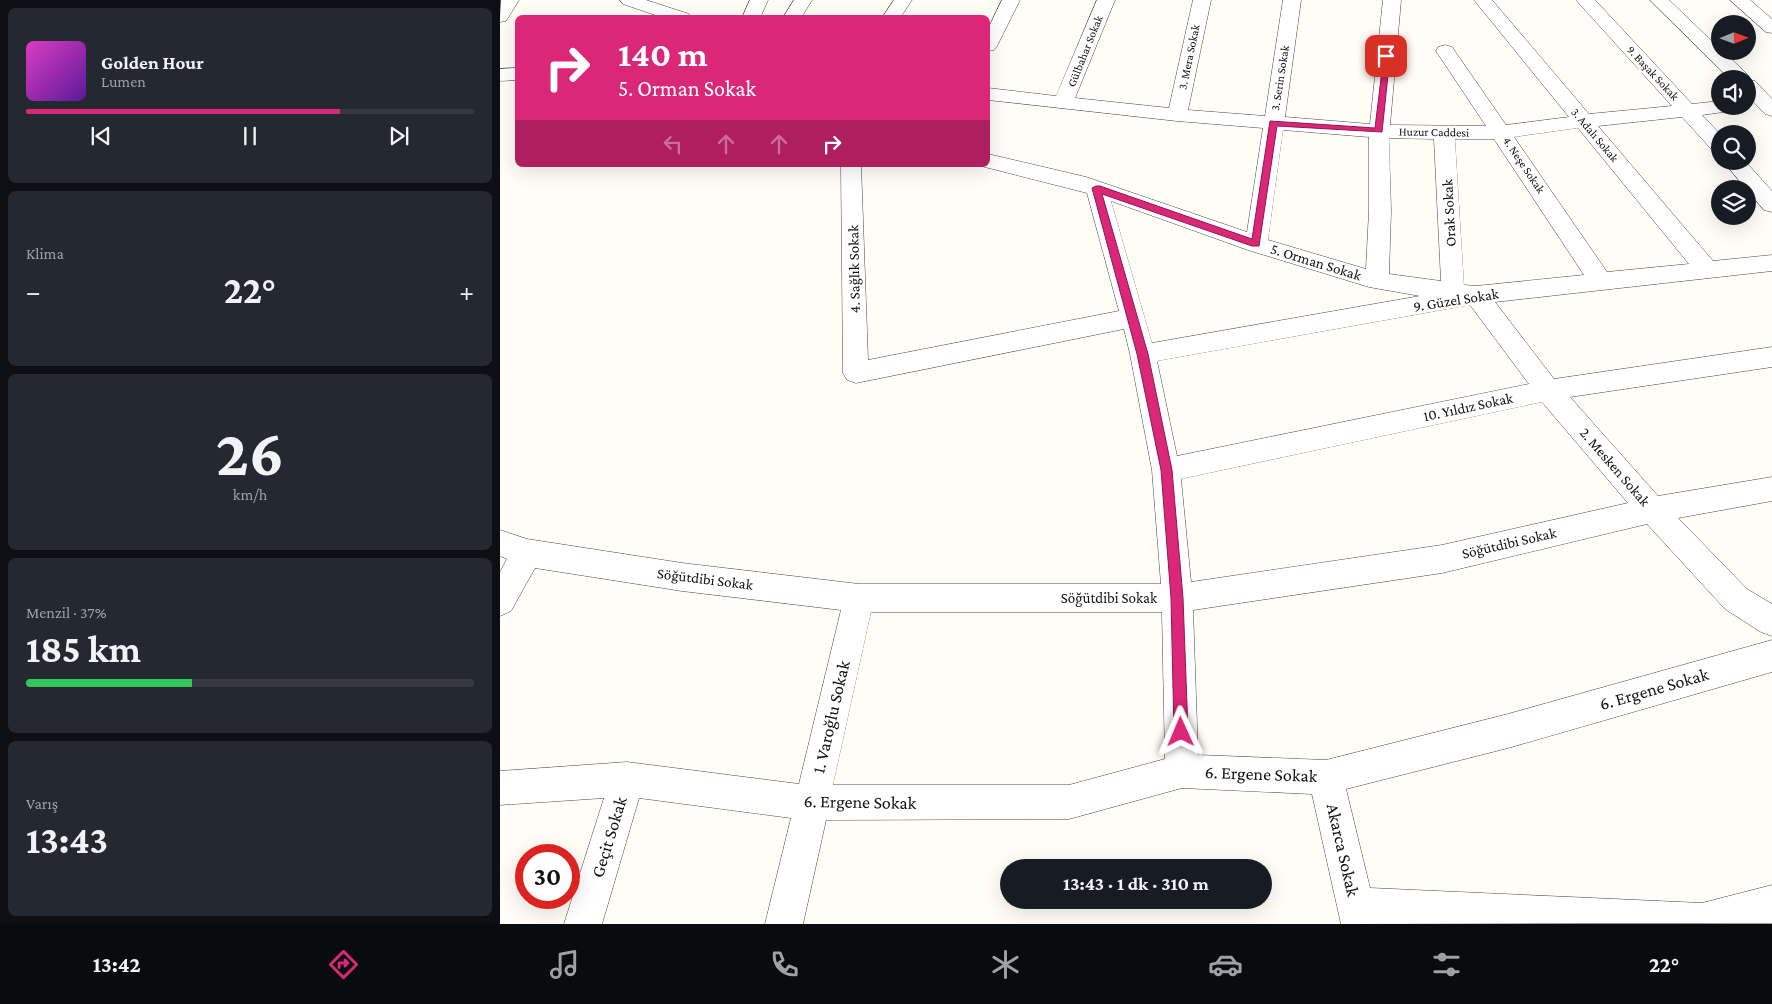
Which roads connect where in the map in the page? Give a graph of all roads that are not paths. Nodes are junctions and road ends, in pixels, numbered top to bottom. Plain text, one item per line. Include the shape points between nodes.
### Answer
1 (510, 0) edge
2 (629, 0) edge
3 (759, 0) edge
4 (804, 0) edge
5 (903, 0) edge
6 (1012, 0) edge
7 (1106, 0) edge
8 (1202, 0) edge
9 (1292, 0) edge
10 (1392, 0) edge
11 (1483, 0) edge
12 (1585, 0) edge
13 (1659, 0) edge
14 (1739, 0) edge
15 (674, 15) edge
16 (752, 15) edge
17 (794, 15) edge
18 (893, 15) edge
19 (500, 17) edge
20 (1772, 28) edge
21 (990, 42) edge
22 (1445, 51) dead end
23 (1732, 70) edge
24 (515, 74) edge
25 (500, 75) edge
26 (990, 94) edge
27 (1756, 95) edge
28 (1063, 103) junction
29 (1764, 105) edge
30 (1711, 108) edge
31 (1688, 110) junction
32 (1176, 115) junction
33 (1584, 121) junction
34 (1273, 123) junction
35 (1379, 131) junction
36 (1502, 132) junction
37 (1444, 133) junction
38 (1711, 136) edge
39 (990, 161) edge
40 (851, 167) edge
41 (1741, 170) edge
42 (1096, 188) junction
43 (1772, 205) edge
44 (1256, 244) junction
45 (1772, 263) edge
46 (1707, 270) junction
47 (1377, 281) junction
48 (1601, 281) junction
49 (1465, 293) junction
50 (1133, 318) junction
51 (1143, 354) junction
52 (1772, 357) edge
53 (1548, 390) junction
54 (1166, 470) junction
55 (1772, 489) edge
56 (1652, 510) junction
57 (513, 548) edge
58 (859, 598) junction
59 (1177, 598) junction
60 (500, 601) edge
61 (1772, 622) edge
62 (1772, 656) edge
63 (1182, 770) junction
64 (1326, 777) junction
65 (627, 779) junction
66 (500, 788) edge
67 (811, 803) junction
68 (1772, 904) edge
69 (1358, 915) edge
70 (583, 924) edge
71 (784, 924) edge

1 - 19 street
2 - 15 street
3 - 16 street
4 - 17 street
5 - 18 street
6 - 21 street
7 - 28 street, Gülbahar Sokak
8 - 32 street, 3. Mera Sokak
9 - 34 street, 3. Serin Sokak
10 - 35 street
11 - 33 street, 3. Adalı Sokak
12 - 31 street, 9. Başak Sokak
13 - 23 street
14 - 20 street
22 - 36 street, 4. Neşe Sokak
24 - 25 street
26 - 28 street, Huzur Caddesi
27 - 29 street
28 - 32 street, Huzur Caddesi
30 - 31 street, Huzur Caddesi
31 - 33 street, Huzur Caddesi
31 - 38 street, 9. Başak Sokak
32 - 34 street, Huzur Caddesi
33 - 36 street, Huzur Caddesi
33 - 46 street, 3. Adalı Sokak
34 - 35 street, Huzur Caddesi
34 - 44 street, 3. Serin Sokak
35 - 37 street, Huzur Caddesi
35 - 47 street
36 - 37 street, Huzur Caddesi
36 - 48 street, 4. Neşe Sokak
37 - 49 street, Orak Sokak
39 - 42 street, 5. Orman Sokak
40 - 50 street, 4. Sağlık Sokak via 856,373
41 - 43 street
42 - 44 street, 5. Orman Sokak
42 - 50 street
44 - 47 street, 5. Orman Sokak
45 - 46 street, 9. Güzel Sokak
46 - 48 street, 9. Güzel Sokak
47 - 49 street, 5. Orman Sokak
48 - 49 street, 9. Güzel Sokak
49 - 51 street, 9. Güzel Sokak
49 - 53 street, 2. Mesken Sokak
50 - 51 street
51 - 54 street
52 - 53 street, 10. Yıldız Sokak
53 - 54 street, 10. Yıldız Sokak
53 - 56 street, 2. Mesken Sokak
54 - 59 street
55 - 56 street, Söğütdibi Sokak
56 - 59 street, Söğütdibi Sokak via 1442,559
56 - 61 street, 2. Mesken Sokak via 1736,599
57 - 58 street, Söğütdibi Sokak via 682,577
57 - 60 street
58 - 59 street, Söğütdibi Sokak
58 - 67 street, 1. Varoğlu Sokak
59 - 63 street
62 - 64 street, 6. Ergene Sokak via 1508,731
63 - 64 street, 6. Ergene Sokak
63 - 67 street, 6. Ergene Sokak via 1069,802
64 - 69 street, Akarca Sokak
65 - 66 street, 6. Ergene Sokak
65 - 67 street, 6. Ergene Sokak
65 - 70 street, Geçit Sokak
67 - 71 street, 1. Varoğlu Sokak
68 - 69 street via 1702,922

